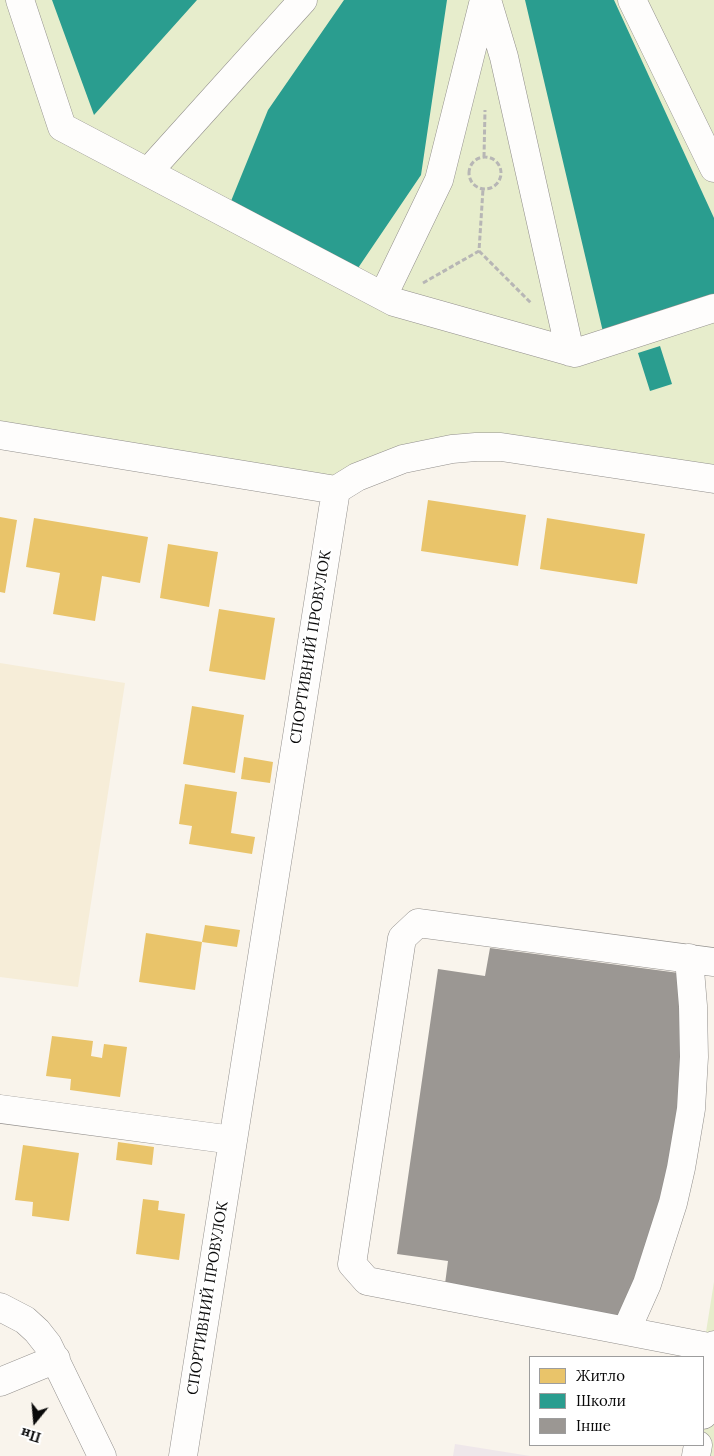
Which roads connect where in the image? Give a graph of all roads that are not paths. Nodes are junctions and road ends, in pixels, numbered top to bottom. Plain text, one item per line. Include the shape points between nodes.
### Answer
1 (20, 0) edge
2 (303, 0) edge
3 (485, 0) edge
4 (632, 0) edge
5 (714, 168) edge
6 (148, 172) junction
7 (387, 298) junction
8 (714, 308) edge
9 (570, 352) junction
10 (0, 435) edge
11 (714, 480) edge
12 (336, 490) junction
13 (701, 960) edge
14 (0, 1109) edge
15 (233, 1140) junction
16 (0, 1307) edge
17 (626, 1331) junction
18 (714, 1347) edge
19 (56, 1359) junction
20 (0, 1382) edge
21 (704, 1410) edge
22 (102, 1456) edge
23 (183, 1456) edge

1 - 6 street via 62,127
2 - 6 street
3 - 7 street via 439,180
3 - 9 street via 504,57
4 - 5 street
6 - 7 street
7 - 9 street
8 - 9 street
10 - 12 street
11 - 12 street via 501,447 476,447 403,459 357,477
12 - 15 street, СПОРТИВНИЙ ПРОВУЛОК
13 - 17 street via 693,1006 691,1109 673,1203 659,1252
13 - 17 street via 418,923 402,938 352,1264 367,1282
14 - 15 street
15 - 23 street, СПОРТИВНИЙ ПРОВУЛОК
16 - 19 street via 14,1313 37,1331
17 - 18 street
18 - 21 street
19 - 20 street
19 - 22 street

